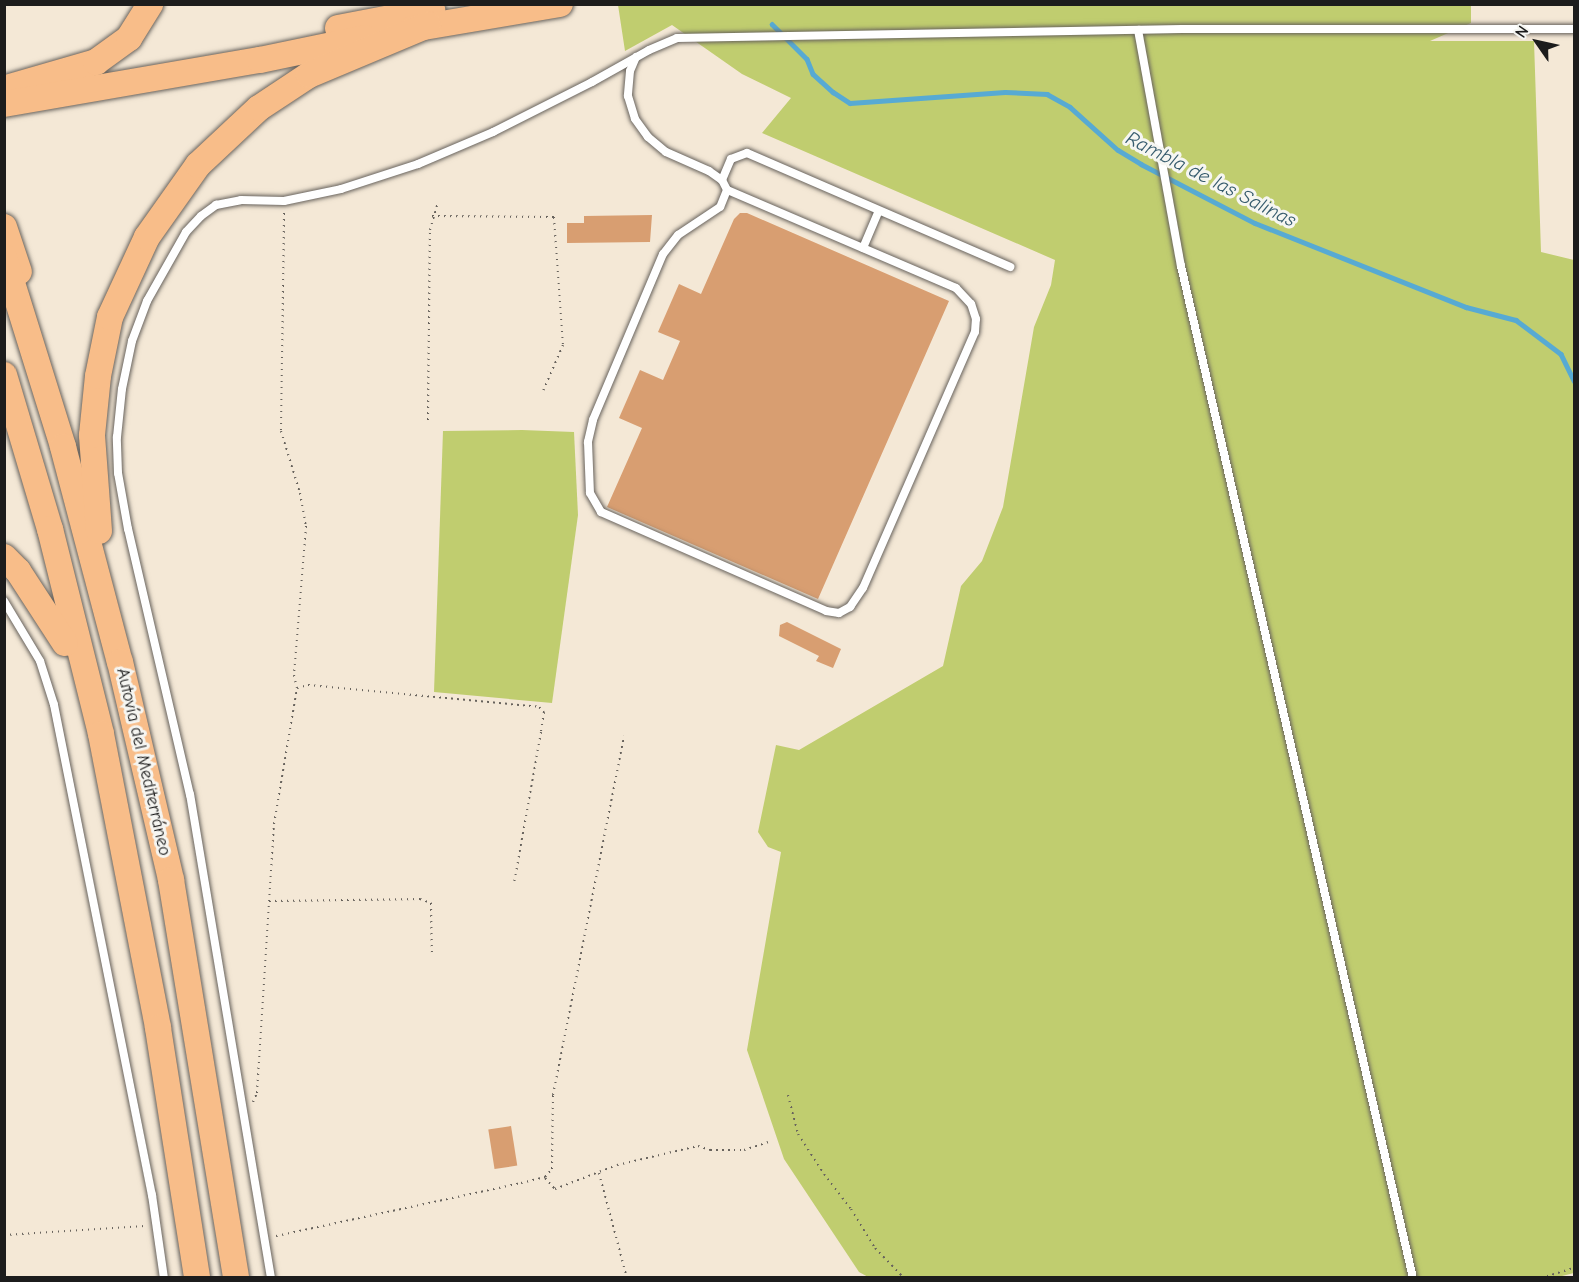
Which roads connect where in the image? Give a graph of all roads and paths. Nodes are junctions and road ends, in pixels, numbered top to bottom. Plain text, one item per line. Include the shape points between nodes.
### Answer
1 (150, 4) edge
2 (460, 4) edge
3 (560, 4) edge
4 (428, 25) junction
5 (1575, 29) edge
6 (1138, 30) junction
7 (636, 57) junction
8 (8, 95) edge
9 (722, 180) junction
10 (727, 190) junction
11 (284, 201) junction
12 (438, 202) dead end
13 (878, 213) junction
14 (432, 216) junction
15 (4, 227) edge
16 (863, 248) junction
17 (4, 256) edge
18 (1010, 267) dead end
19 (4, 375) edge
20 (543, 391) dead end
21 (4, 417) edge
22 (428, 420) dead end
23 (99, 531) junction
24 (4, 557) edge
25 (4, 601) edge
26 (65, 644) junction
27 (297, 688) junction
28 (624, 736) dead end
29 (124, 861) junction
30 (171, 880) junction
31 (514, 883) dead end
32 (269, 901) junction
33 (432, 956) dead end
34 (788, 1095) dead end
35 (245, 1124) junction
36 (771, 1141) dead end
37 (599, 1173) junction
38 (545, 1177) junction
39 (156, 1225) junction
40 (4, 1235) edge
41 (279, 1236) dead end
42 (1575, 1268) edge
43 (164, 1278) edge
44 (197, 1278) edge
45 (236, 1278) edge
46 (271, 1278) edge
47 (627, 1278) edge
48 (904, 1278) edge
49 (1413, 1278) edge
50 (1541, 1278) edge

1 - 8 highway via 129,38 96,62
2 - 8 highway
3 - 4 highway
4 - 8 highway via 260,60
4 - 23 highway via 309,75 259,108 198,165 147,237 110,317 98,376 92,435
5 - 6 lane
6 - 7 lane via 677,38
6 - 49 lane via 1180,266
7 - 9 lane via 630,71 628,96 635,119 666,152
7 - 11 lane via 493,132 418,164 341,189
9 - 10 lane
9 - 13 lane via 731,159 747,153
10 - 16 lane
10 - 16 lane via 720,207 678,235 663,254 601,400 588,442 590,493 601,512 838,613 850,607 863,588 962,364 976,319 972,304 956,288
11 - 27 path via 281,431 306,525 294,675
11 - 35 lane via 241,200 216,205 186,232 147,302 132,341 117,438 118,473 128,529 190,795
12 - 14 path
13 - 16 lane
13 - 18 lane
14 - 20 path via 554,217 562,345
14 - 22 path
15 - 23 highway
17 - 30 highway, Autovía del Mediterráneo via 63,447 120,662
19 - 29 highway, Autovía del Mediterráneo via 50,529 101,734
21 - 26 highway
23 - 30 highway via 167,826
24 - 26 highway via 18,571
25 - 39 lane via 40,661 54,705
26 - 29 highway via 114,846
27 - 31 path via 308,685 539,706 544,712 542,732
27 - 32 path via 274,824
28 - 38 path via 553,1095 552,1169
29 - 44 highway, Autovía del Mediterráneo via 158,1028
30 - 45 highway, Autovía del Mediterráneo
32 - 33 path via 420,899 431,903
32 - 35 path via 257,1093
34 - 48 path via 798,1134 817,1164 875,1248
35 - 46 lane
36 - 37 path via 744,1150 698,1146
37 - 38 path via 555,1189
37 - 47 path
38 - 41 path
39 - 40 path
39 - 43 lane
42 - 50 path

